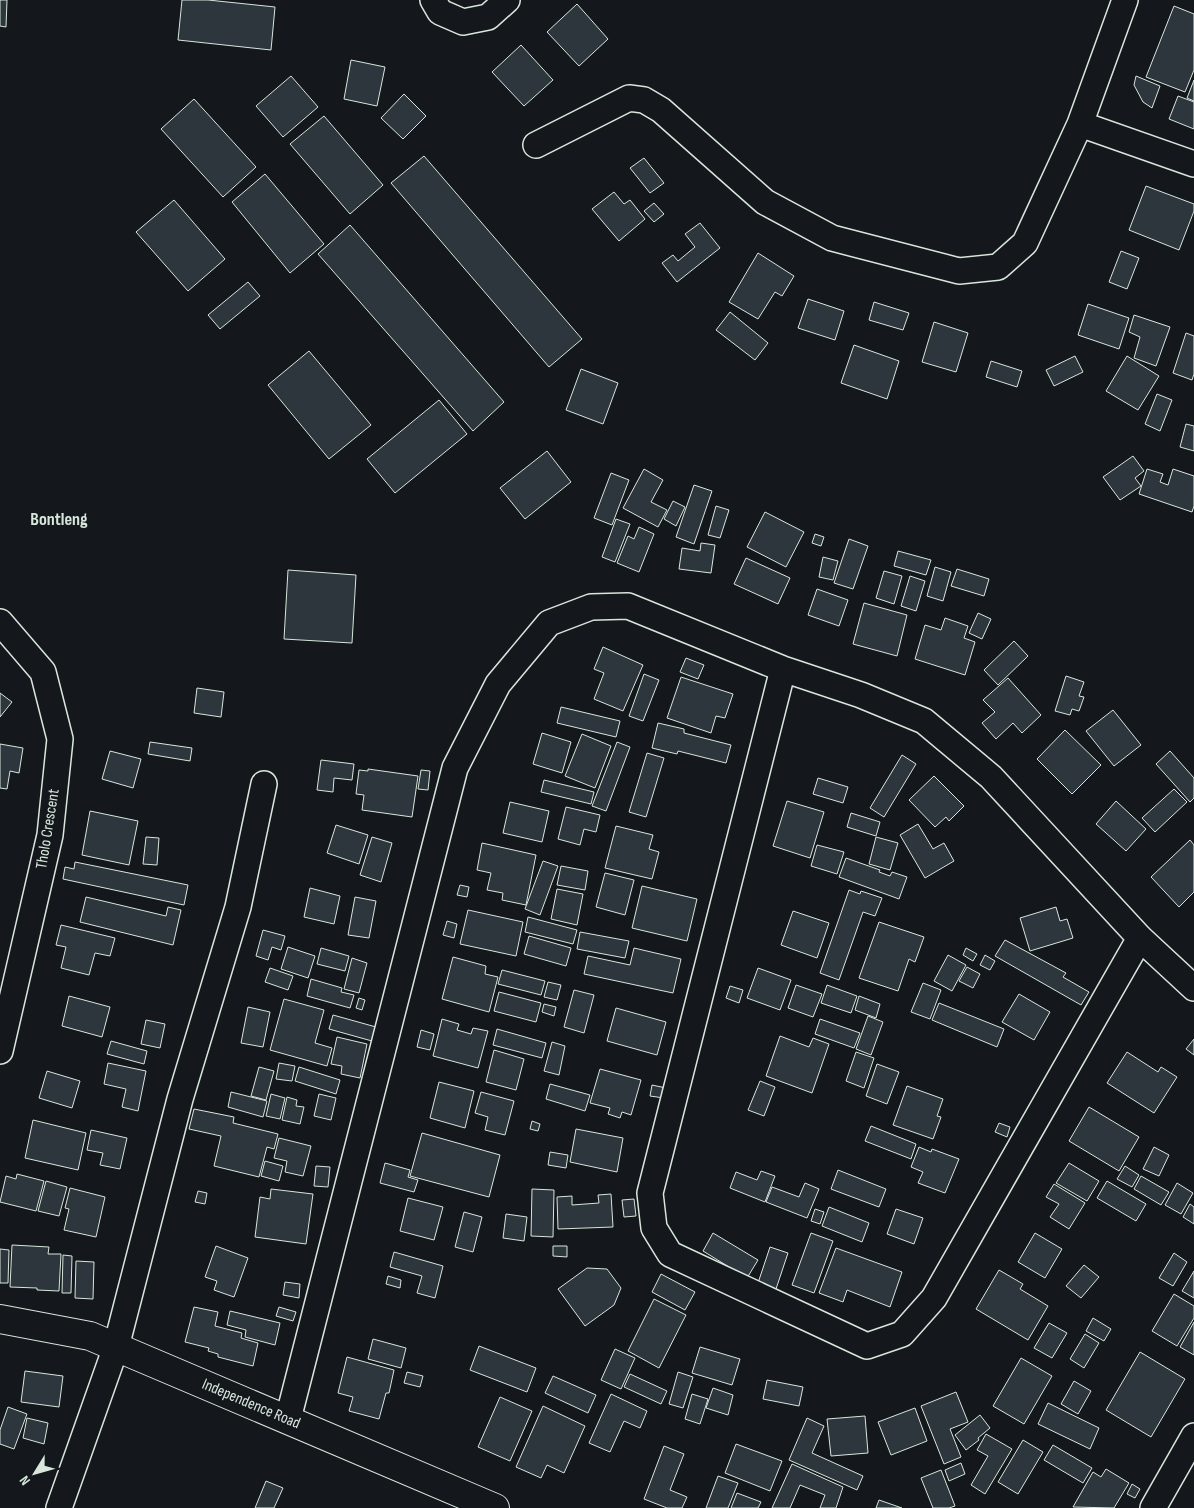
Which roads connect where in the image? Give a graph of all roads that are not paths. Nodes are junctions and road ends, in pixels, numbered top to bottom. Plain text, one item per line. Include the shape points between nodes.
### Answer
1 (433, 0) edge
2 (507, 0) edge
3 (1125, 0) edge
4 (1080, 124) junction
5 (536, 145) dead end
6 (1194, 164) edge
7 (0, 622) edge
8 (783, 669) junction
9 (264, 784) dead end
10 (1140, 938) junction
11 (1194, 988) edge
12 (0, 1051) edge
13 (0, 1319) edge
14 (116, 1347) junction
15 (288, 1419) junction
16 (1194, 1436) edge
17 (59, 1508) edge
18 (495, 1508) edge
19 (1153, 1508) edge

1 - 2 street via 440,12 463,22 488,17
3 - 4 street
4 - 5 street via 1025,242 998,268 959,271 823,234 765,202 661,110 644,100 629,98
4 - 6 street
7 - 12 street, Tholo Crescent via 43,672 60,739 50,835
8 - 10 street via 861,695 924,722 991,777
8 - 10 street via 650,1193 654,1228 670,1254 867,1346 902,1334 934,1298
8 - 15 street via 628,606 591,607 548,623 498,684 454,768
9 - 14 street via 238,907 180,1099
10 - 11 street
13 - 14 street, Independence Road via 90,1336
14 - 15 street, Independence Road
14 - 17 street
15 - 18 street, Independence Road
16 - 19 street

